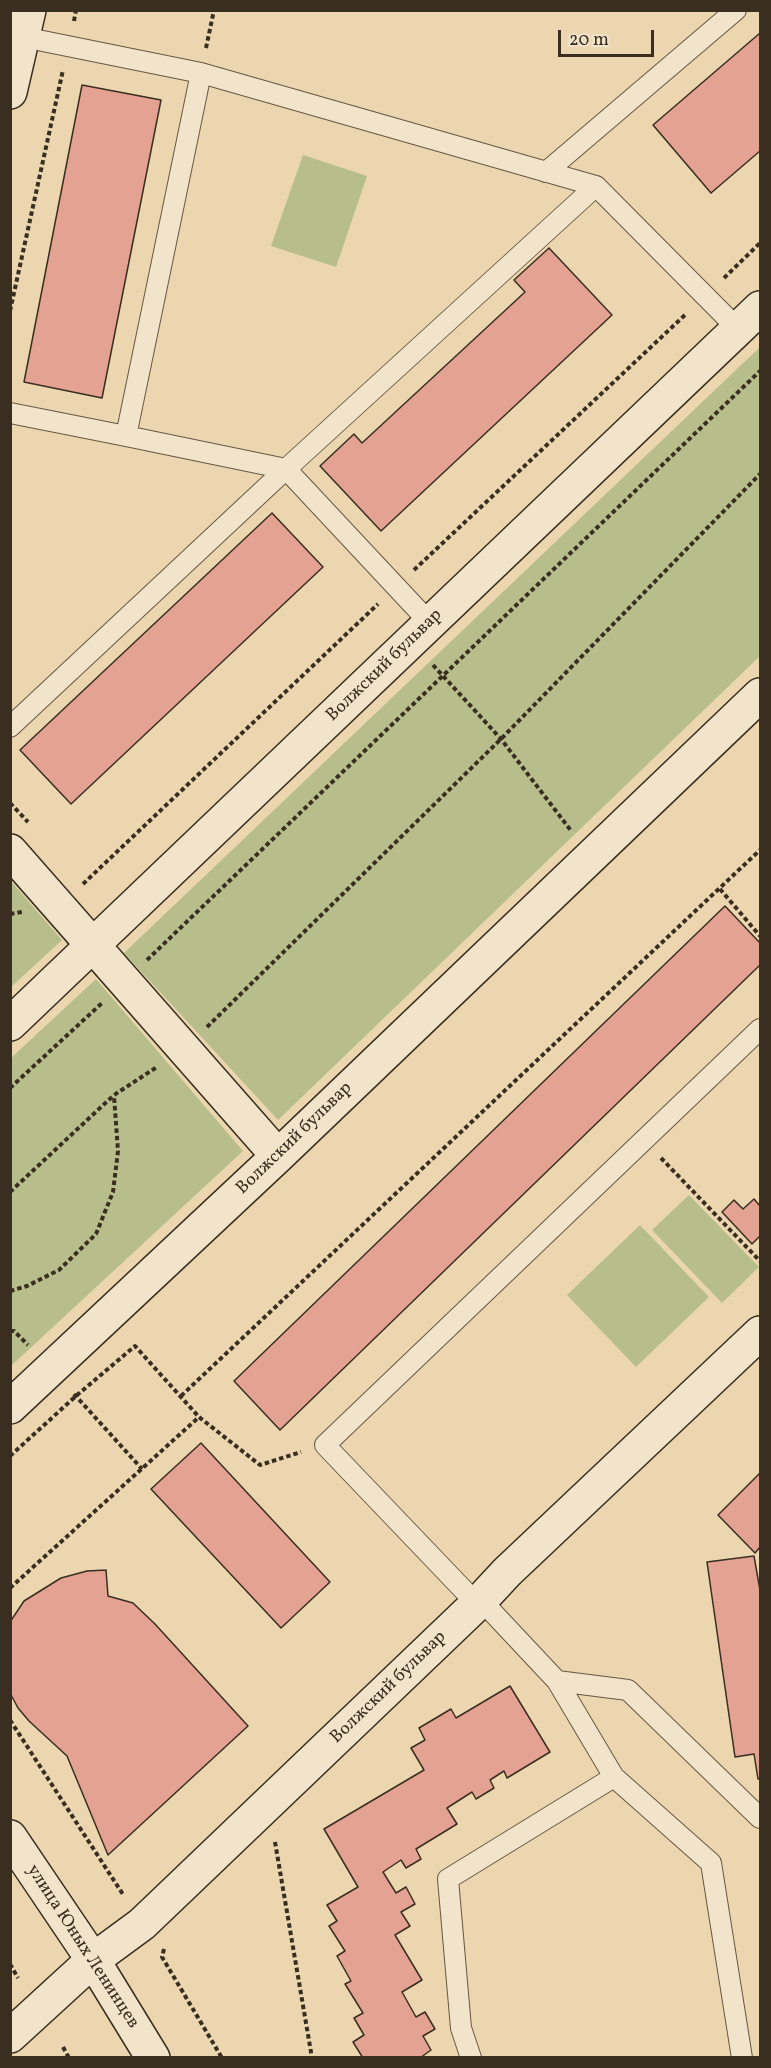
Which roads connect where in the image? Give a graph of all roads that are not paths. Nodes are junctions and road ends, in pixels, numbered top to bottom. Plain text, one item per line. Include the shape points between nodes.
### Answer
1 (736, 10) edge
2 (26, 24) edge
3 (201, 73) junction
4 (10, 92) edge
5 (546, 172) junction
6 (596, 186) junction
7 (749, 318) edge
8 (10, 413) edge
9 (126, 436) junction
10 (286, 469) junction
11 (420, 632) junction
12 (760, 695) edge
13 (10, 727) edge
14 (10, 851) edge
15 (93, 946) junction
16 (10, 1024) edge
17 (760, 1029) edge
18 (278, 1156) junction
19 (760, 1333) edge
20 (10, 1407) edge
21 (479, 1602) junction
22 (557, 1681) junction
23 (614, 1777) junction
24 (760, 1818) edge
25 (10, 1837) edge
26 (93, 1960) junction
27 (10, 2036) edge
28 (153, 2058) edge
29 (471, 2058) edge
30 (742, 2058) edge

1 - 5 lane
2 - 3 lane via 68,46
2 - 4 main road
3 - 5 lane
3 - 9 lane
5 - 6 lane
6 - 7 lane
6 - 10 lane
7 - 11 main road, Волжский бульвар
8 - 9 lane
9 - 10 lane
10 - 11 lane
10 - 13 lane
11 - 15 main road, Волжский бульвар
12 - 18 main road, Волжский бульвар
14 - 15 main road
15 - 16 main road, Волжский бульвар
15 - 18 main road
17 - 21 lane via 325,1445
18 - 20 main road, Волжский бульвар
19 - 21 main road, Волжский бульвар
21 - 22 lane
21 - 26 main road, Волжский бульвар via 142,1924
22 - 23 lane
22 - 24 lane via 627,1690
23 - 29 lane via 448,1879 461,2028
23 - 30 lane via 711,1863
25 - 26 main road, улица Юных Ленинцев
26 - 27 main road, Волжский бульвар
26 - 28 main road, улица Юных Ленинцев

